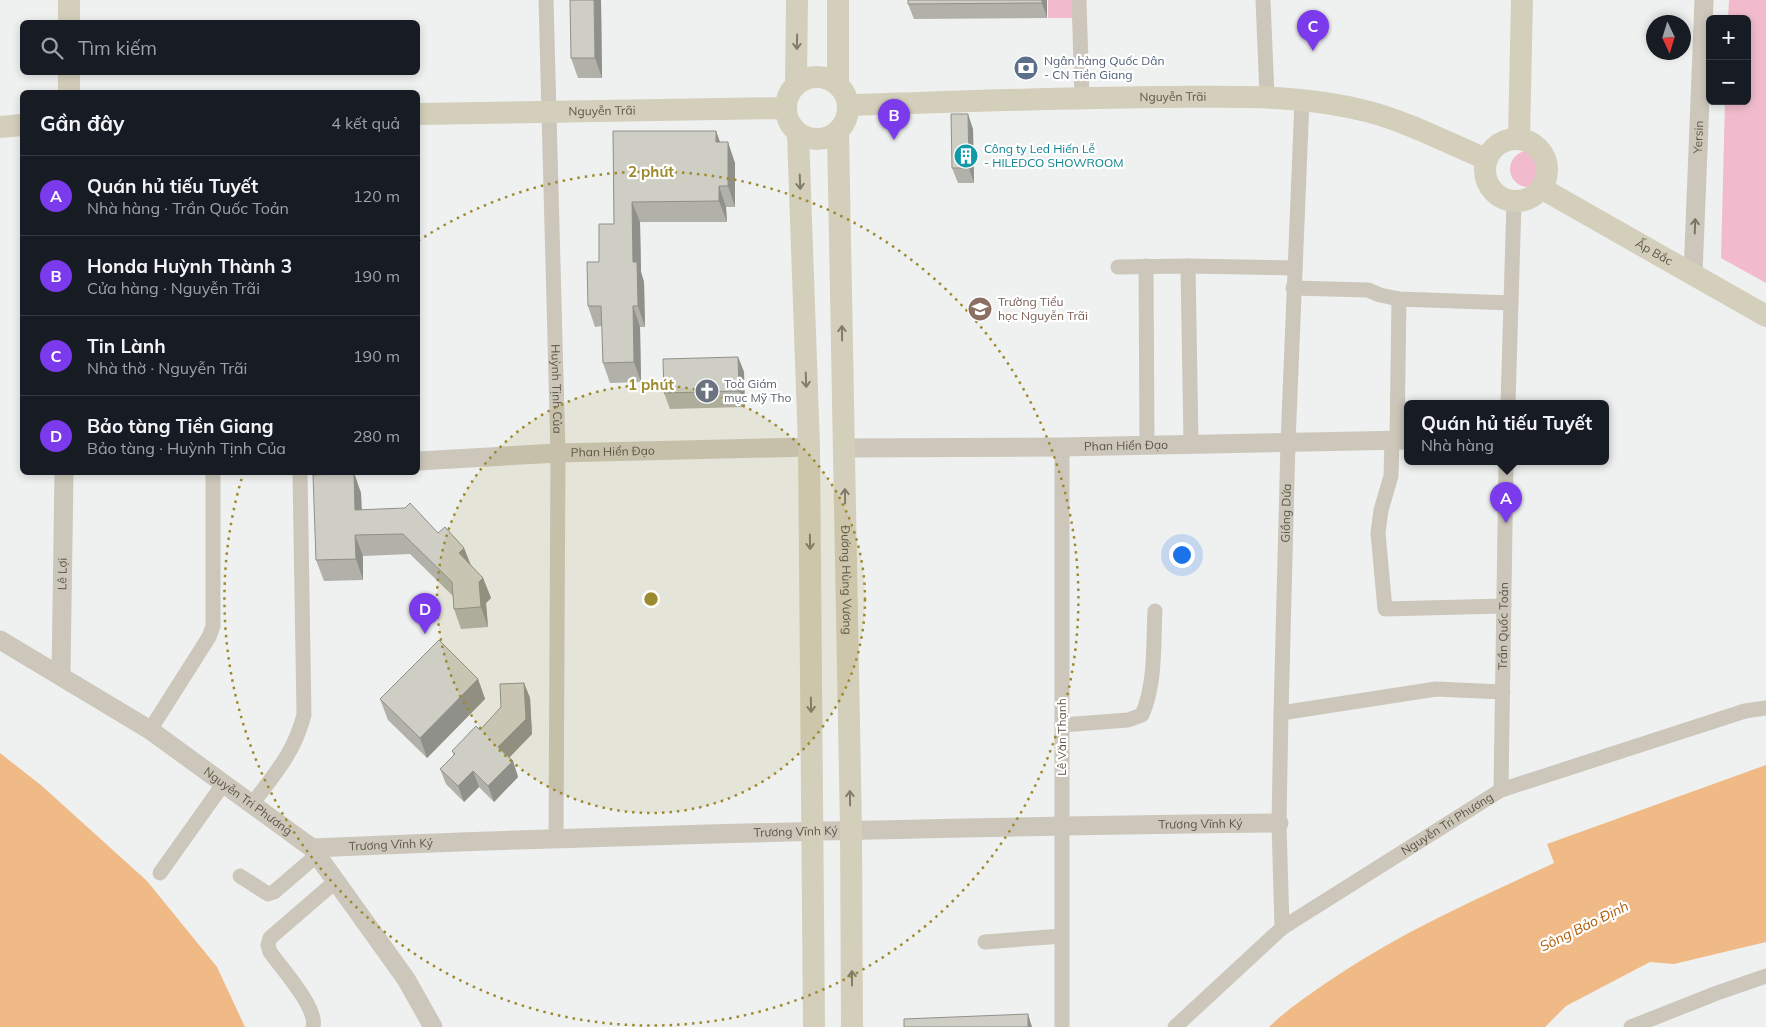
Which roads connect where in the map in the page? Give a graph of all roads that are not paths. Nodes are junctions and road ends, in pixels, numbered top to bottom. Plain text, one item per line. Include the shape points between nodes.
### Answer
1 (69, 0) edge
2 (546, 0) edge
3 (798, 0) edge
4 (838, 0) edge
5 (1079, 0) edge
6 (1263, 0) edge
7 (1522, 0) edge
8 (1704, 0) edge
9 (69, 20) edge
10 (69, 75) edge
11 (796, 85) junction
12 (838, 85) junction
13 (69, 90) edge
14 (1267, 96) junction
15 (1082, 98) junction
16 (1302, 100) junction
17 (849, 105) junction
18 (786, 108) junction
19 (548, 111) junction
20 (420, 114) edge
21 (20, 124) edge
22 (0, 127) edge
23 (838, 132) junction
24 (798, 134) junction
25 (1519, 138) junction
26 (1486, 160) junction
27 (1541, 188) junction
28 (1514, 202) junction
29 (1146, 266) junction
30 (1188, 266) junction
31 (1118, 267) dead end
32 (1295, 268) junction
33 (1693, 275) junction
34 (1293, 288) junction
35 (1399, 299) junction
36 (1511, 303) junction
37 (1766, 316) edge
38 (1508, 400) edge
39 (1399, 440) edge
40 (1288, 443) junction
41 (1191, 444) junction
42 (1147, 445) junction
43 (809, 447) junction
44 (1062, 447) junction
45 (845, 448) junction
46 (558, 452) junction
47 (420, 461) edge
48 (1506, 465) edge
49 (64, 475) edge
50 (213, 475) edge
51 (300, 475) edge
52 (1504, 606) junction
53 (1155, 611) dead end
54 (0, 640) edge
55 (61, 675) junction
56 (1503, 692) junction
57 (1766, 708) edge
58 (1281, 713) junction
59 (1062, 724) junction
60 (150, 730) junction
61 (224, 783) junction
62 (1501, 790) junction
63 (253, 803) junction
64 (1279, 823) junction
65 (1062, 826) junction
66 (851, 829) junction
67 (812, 830) junction
68 (556, 837) junction
69 (314, 851) junction
70 (160, 873) dead end
71 (240, 876) dead end
72 (336, 881) junction
73 (1282, 928) junction
74 (1062, 936) junction
75 (985, 942) dead end
76 (1766, 976) edge
77 (313, 1027) edge
78 (433, 1027) edge
79 (814, 1027) edge
80 (852, 1027) edge
81 (1062, 1027) edge
82 (1175, 1027) edge
83 (1632, 1027) edge

1 - 9 main road
2 - 19 street, Huỳnh Tịnh Của
3 -> 11 main road
4 - 12 main road
5 - 15 street
6 - 14 street
7 - 25 main road
33 -> 8 street, Yersin
10 - 13 main road
11 - 12 main road via 817,77 830,78
11 - 18 main road via 790,92
12 - 17 main road via 846,94
14 - 15 main road, Nguyễn Trãi
14 - 16 main road, Nguyễn Trãi
15 - 17 main road, Nguyễn Trãi
16 - 26 main road, Nguyễn Trãi via 1370,112
16 - 32 street, Giồng Dứa
17 - 23 main road via 845,124
18 - 19 main road, Nguyễn Trãi
18 - 24 main road via 792,127
19 - 20 main road, Nguyễn Trãi
19 - 46 street, Huỳnh Tịnh Của
21 - 22 main road
23 - 24 main road via 819,140
45 -> 23 main road, Đường Hùng Vương
24 -> 43 main road
25 - 26 main road via 1502,141
25 - 27 main road via 1536,146 1546,162 1548,171
26 - 28 main road via 1484,169 1489,188 1496,195
27 - 28 main road via 1525,200
27 - 33 main road, Ấp Bắc
28 - 36 street
29 - 30 street
29 - 31 street
29 - 42 street
30 - 32 street
30 - 41 street
32 - 34 street, Giồng Dứa
33 - 37 main road, Ấp Bắc
34 - 35 street via 1368,290
34 - 40 street, Giồng Dứa
35 - 36 street
35 - 39 street
36 - 38 street
39 - 40 street, Phan Hiển Đạo
39 - 52 street via 1378,533 1385,609
40 - 41 street, Phan Hiển Đạo
40 - 58 street, Giồng Dứa
41 - 42 street, Phan Hiển Đạo
42 - 44 street, Phan Hiển Đạo
43 - 46 street, Phan Hiển Đạo
43 -> 67 main road
44 - 45 street, Phan Hiển Đạo
44 - 59 street, Lê Văn Thạnh
66 -> 45 main road, Đường Hùng Vương
46 - 47 street, Phan Hiển Đạo
46 - 68 street, Huỳnh Tịnh Của
48 - 52 street, Trần Quốc Toản
49 - 55 street, Lê Lợi
50 - 60 street via 213,626
51 - 63 street via 304,715 297,739 286,759
52 - 56 street, Trần Quốc Toản
53 - 59 street via 1150,695 1142,715 1128,720
54 - 55 street, Nguyễn Tri Phương
55 - 60 street, Nguyễn Tri Phương
56 - 58 street via 1436,689
56 - 62 street, Trần Quốc Toản
57 - 62 street, Nguyễn Tri Phương via 1745,711
58 - 64 street, Giồng Dứa
59 - 65 street, Lê Văn Thạnh
60 - 61 street, Nguyễn Tri Phương
61 - 63 street, Nguyễn Tri Phương
61 - 70 street
62 - 73 street, Nguyễn Tri Phương
63 - 69 street, Nguyễn Tri Phương
64 - 65 street, Trương Vĩnh Ký
64 - 73 street, Giồng Dứa
65 - 66 street, Trương Vĩnh Ký
65 - 74 street, Lê Văn Thạnh
66 - 67 street, Trương Vĩnh Ký
80 -> 66 main road, Đường Hùng Vương
67 - 68 street, Trương Vĩnh Ký
67 - 79 main road
68 - 69 street, Trương Vĩnh Ký
69 - 71 street via 274,892 268,894
69 - 72 street, Nguyễn Tri Phương
72 - 77 street via 270,938 268,945 311,1009 315,1021
72 - 78 street, Nguyễn Tri Phương via 406,979
73 - 82 street, Nguyễn Tri Phương
74 - 75 street
74 - 81 street, Lê Văn Thạnh
76 - 83 street via 1716,992

